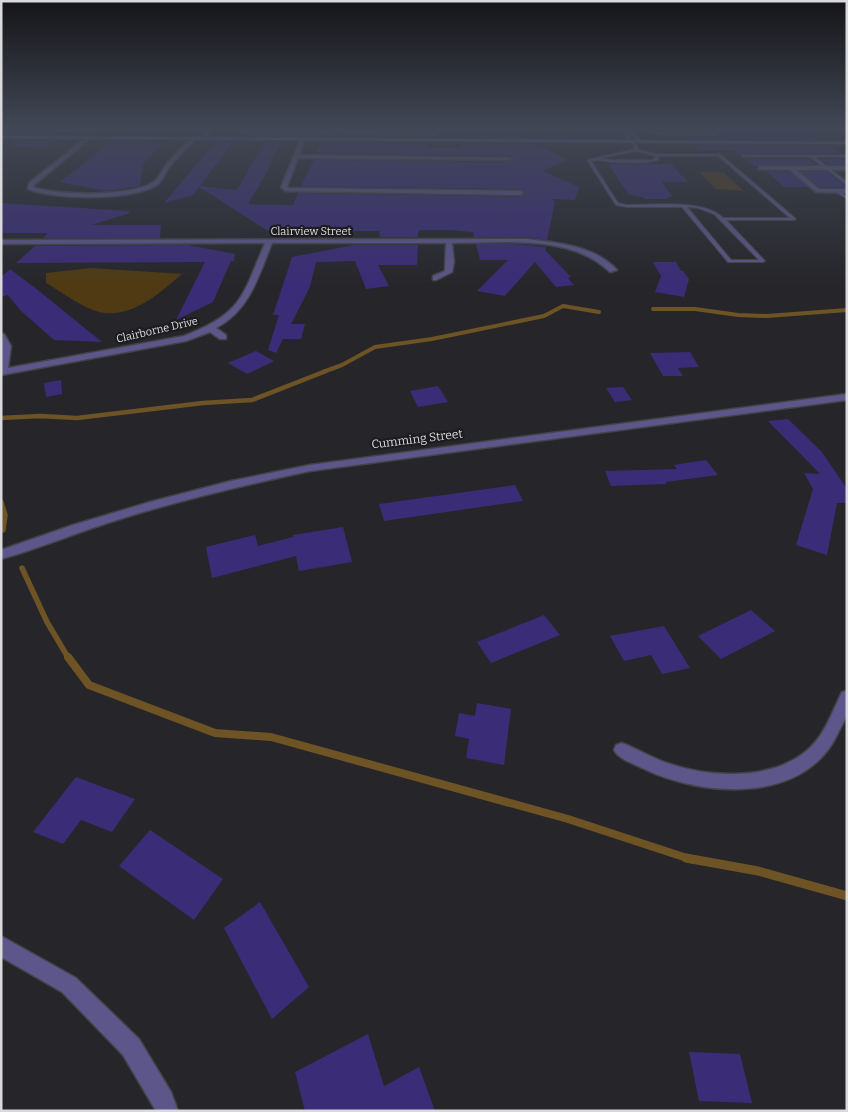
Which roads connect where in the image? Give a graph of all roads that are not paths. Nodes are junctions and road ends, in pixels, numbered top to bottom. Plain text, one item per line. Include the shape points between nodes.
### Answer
1 (36, 180) edge
2 (159, 180) edge
3 (287, 180) edge
4 (602, 180) edge
5 (748, 180) edge
6 (805, 180) edge
7 (837, 191) junction
8 (847, 191) edge
9 (520, 193) dead end
10 (847, 198) edge
11 (683, 206) junction
12 (724, 219) junction
13 (450, 241) junction
14 (1, 242) edge
15 (269, 242) junction
16 (612, 270) dead end
17 (436, 278) dead end
18 (211, 329) junction
19 (1, 336) edge
20 (223, 337) dead end
21 (2, 372) edge
22 (847, 397) edge
23 (1, 555) edge
24 (847, 696) edge
25 (622, 750) dead end
26 (1, 946) edge
27 (167, 1111) edge

1 - 2 street via 30,188 56,194 119,193 144,188
3 - 9 street via 284,187 287,190
4 - 11 lane via 617,204
5 - 12 lane via 794,219
6 - 7 street via 818,191
7 - 8 street
7 - 10 lane
11 - 12 lane via 716,212
11 - 12 lane via 730,261 763,261
13 - 15 street, Clairview Street
13 - 16 street, Clairview Street via 556,244 602,259
13 - 17 street via 448,272
14 - 15 street, Clairview Street
15 - 18 street, Clairborne Drive via 242,305
18 - 20 street
18 - 21 street, Clairborne Drive via 186,338
19 - 21 street via 6,346
22 - 23 street, Cumming Street via 310,468 256,478 87,524
24 - 25 street via 823,745 813,756 794,769 771,778 721,782 671,773
26 - 27 street via 69,985 131,1047

